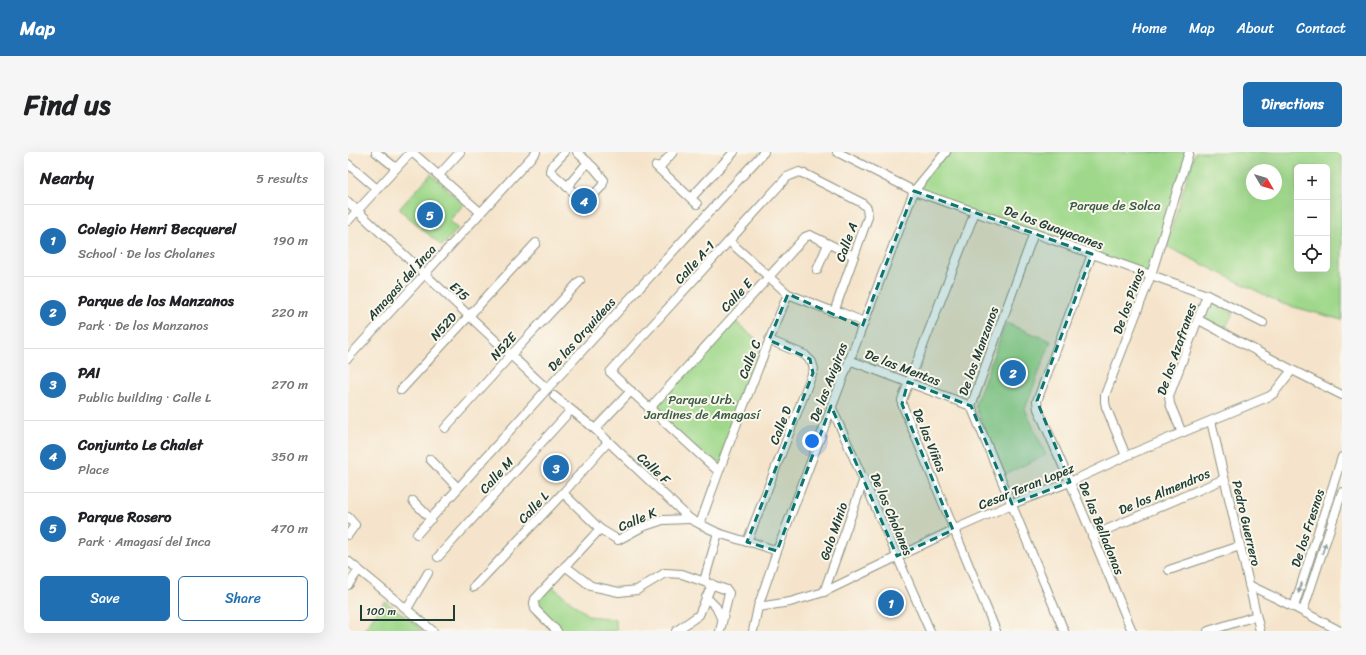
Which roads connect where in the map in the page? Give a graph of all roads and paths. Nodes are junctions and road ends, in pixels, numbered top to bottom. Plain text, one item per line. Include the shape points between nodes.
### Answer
1 (376, 152) edge
2 (411, 152) edge
3 (460, 152) edge
4 (536, 152) edge
5 (565, 152) edge
6 (577, 152) edge
7 (674, 152) edge
8 (734, 152) edge
9 (764, 152) edge
10 (836, 152) edge
11 (946, 152) edge
12 (1189, 152) edge
13 (588, 162) junction
14 (348, 164) edge
15 (396, 168) junction
16 (799, 172) joint
17 (439, 175) junction
18 (567, 187) junction
19 (377, 189) junction
20 (914, 191) junction
21 (348, 202) edge
22 (357, 211) junction
23 (480, 212) junction
24 (975, 212) junction
25 (348, 221) edge
26 (1034, 233) junction
27 (729, 241) junction
28 (536, 243) dead end
29 (828, 244) junction
30 (1092, 254) junction
31 (854, 256) junction
32 (817, 270) dead end
33 (424, 274) junction
34 (1151, 275) junction
35 (769, 277) junction
36 (580, 281) dead end
37 (788, 294) junction
38 (1207, 295) junction
39 (834, 312) junction
40 (468, 315) junction
41 (1199, 320) junction
42 (1263, 323) dead end
43 (863, 325) junction
44 (769, 340) junction
45 (511, 355) junction
46 (348, 358) edge
47 (849, 360) junction
48 (1292, 370) junction
49 (908, 382) junction
50 (547, 389) junction
51 (401, 390) dead end
52 (630, 391) junction
53 (1342, 395) edge
54 (554, 396) dead end
55 (831, 406) junction
56 (970, 406) junction
57 (650, 409) junction
58 (571, 410) junction
59 (1211, 421) junction
60 (445, 428) dead end
61 (595, 429) junction
62 (1182, 433) junction
63 (608, 442) junction
64 (1126, 456) junction
65 (1342, 457) edge
66 (430, 459) dead end
67 (718, 472) junction
68 (864, 479) junction
69 (1224, 479) junction
70 (1070, 482) junction
71 (458, 488) junction
72 (1342, 492) edge
73 (563, 493) junction
74 (413, 501) dead end
75 (1012, 504) junction
76 (1324, 511) junction
77 (1334, 514) junction
78 (348, 517) edge
79 (431, 519) junction
80 (690, 519) junction
81 (700, 524) junction
82 (600, 529) junction
83 (954, 530) junction
84 (718, 533) junction
85 (417, 534) dead end
86 (348, 535) edge
87 (1092, 536) junction
88 (747, 542) junction
89 (1240, 546) junction
90 (776, 554) junction
91 (897, 556) junction
92 (438, 557) dead end
93 (348, 561) edge
94 (565, 566) junction
95 (359, 570) junction
96 (1169, 570) dead end
97 (428, 573) dead end
98 (704, 581) junction
99 (712, 584) junction
100 (348, 585) edge
101 (1249, 585) junction
102 (474, 587) dead end
103 (824, 592) junction
104 (706, 597) junction
105 (758, 607) junction
106 (1294, 607) junction
107 (407, 609) junction
108 (1303, 612) junction
109 (1256, 616) junction
110 (722, 620) junction
111 (554, 629) edge
112 (433, 631) edge
113 (562, 631) edge
114 (676, 631) edge
115 (720, 631) edge
116 (753, 631) edge
117 (930, 631) edge
118 (996, 631) edge
119 (1064, 631) edge
120 (1132, 631) edge
121 (1208, 631) edge
122 (1260, 631) edge
123 (1340, 631) edge

1 - 15 street
2 - 15 street
2 - 17 street
3 - 17 street
4 - 23 street, Amagasí del Inca
5 - 18 street via 550,171
6 - 13 street
7 - 8 street via 658,167 694,201
9 - 50 street, De las Orquideas
10 - 20 street, De los Guayacanes
11 - 20 street, De las Avigiras
12 - 34 street, De los Pinos
13 - 18 street
13 - 18 street via 604,180 602,186 587,202
14 - 19 street
15 - 19 street
16 - 27 street, Calle A-1 via 787,177
16 - 31 street, Calle A via 862,203 867,208 868,217
17 - 23 street
19 - 22 street
20 - 24 street, De los Guayacanes
20 - 43 street, De las Avigiras
21 - 22 street, E15
22 - 25 street
22 - 33 street, E15
23 - 33 street, Amagasí del Inca
24 - 26 street, De los Guayacanes
24 - 49 street, De las Viñas
26 - 30 street, De los Guayacanes
26 - 56 street, De los Manzanos
27 - 35 street
27 - 52 street, Calle A-1 via 610,372
28 - 40 street, N52D
29 - 31 street, Calle E
29 - 32 street
29 - 35 street, Calle E via 807,235
30 - 34 street, De los Guayacanes
30 - 70 street, De las Belladonas via 1037,401 1038,409
31 - 39 street, Calle A
33 - 40 street, E15
33 - 46 street, Amagasí del Inca
34 - 38 street, De los Guayacanes
34 - 64 street, De los Pinos via 1104,402
35 - 37 street
35 - 57 street, Calle E
36 - 45 street, N52E
37 - 39 street
37 - 44 street, Calle C
38 - 41 street, De los Azafranes
38 - 42 street, De los Guayacanes
39 - 43 street via 839,318
40 - 45 street, E15
40 - 51 street, N52D
41 - 48 street
41 - 62 street, De los Azafranes via 1169,396
43 - 47 street, De las Avigiras
44 - 67 street, Calle C
44 - 88 street, Calle D via 805,355 812,362 814,369
45 - 50 street, E15
45 - 60 street, N52E
47 - 49 street, De las Mentas
47 - 55 street, De las Avigiras
48 - 53 street
48 - 59 street, Cesar Teran Lopez via 1270,396
49 - 56 street, De las Mentas
49 - 83 street, De las Viñas via 902,404
50 - 71 street, De las Orquideas
52 - 57 street
52 - 61 street
54 - 58 street, Calle F
55 - 68 street, De los Cholanes
55 - 90 street, De las Avigiras
56 - 75 street, De los Manzanos
57 - 67 street
58 - 61 street, Calle F
58 - 92 street, Calle M
59 - 62 street, Cesar Teran Lopez
59 - 69 street, Pedro Guerrero
61 - 63 street, Calle F
62 - 64 street, Cesar Teran Lopez
63 - 73 street, Calle L
63 - 80 street, Calle F
64 - 70 street, Cesar Teran Lopez
65 - 76 street, De los Fresnos
66 - 71 street
67 - 81 street, Calle C
68 - 91 street, De los Cholanes
68 - 103 street, Galo Minio
69 - 87 street, De los Almendros
69 - 89 street, Pedro Guerrero
70 - 75 street, Cesar Teran Lopez
70 - 87 street, De las Belladonas
71 - 79 street, De las Orquideas
72 - 77 street, De los Fresnos
73 - 82 street, Calle K
73 - 102 street, Calle L
74 - 79 street
75 - 83 street, Cesar Teran Lopez
75 - 119 street, De los Manzanos
76 - 77 street
76 -> 106 street, De los Fresnos
108 -> 77 street, De los Fresnos
78 - 86 street via 355,525
79 - 85 street, De las Orquideas
80 - 81 street, Calle F
80 - 82 street, Calle K via 663,520 642,527 618,540
81 - 84 street, Calle F
82 - 94 street
83 - 91 street, Cesar Teran Lopez
83 - 118 street, De las Viñas
84 - 88 street, Calle F
84 - 98 street
87 - 120 street, De las Belladonas
88 - 90 street, Calle F
89 - 96 street
89 - 101 street, Pedro Guerrero
90 - 105 street, De las Avigiras
91 - 103 street, Cesar Teran Lopez
91 - 117 street, De los Cholanes
93 - 95 street
94 - 98 street via 591,586 619,592 637,590 665,573 682,574
94 - 111 street via 534,603 535,609
95 - 100 street
95 - 107 street
97 - 107 street
98 - 99 street
99 - 104 street
99 - 110 street via 729,591
101 - 106 street
101 - 109 street, Pedro Guerrero
103 - 105 street, Cesar Teran Lopez via 790,602
104 - 110 street via 716,607
104 - 114 street via 699,615
105 - 116 street, De las Avigiras
106 - 108 street
107 - 112 street
108 - 123 street
109 - 121 street
109 - 122 street, Pedro Guerrero
110 - 115 street
111 - 113 street

